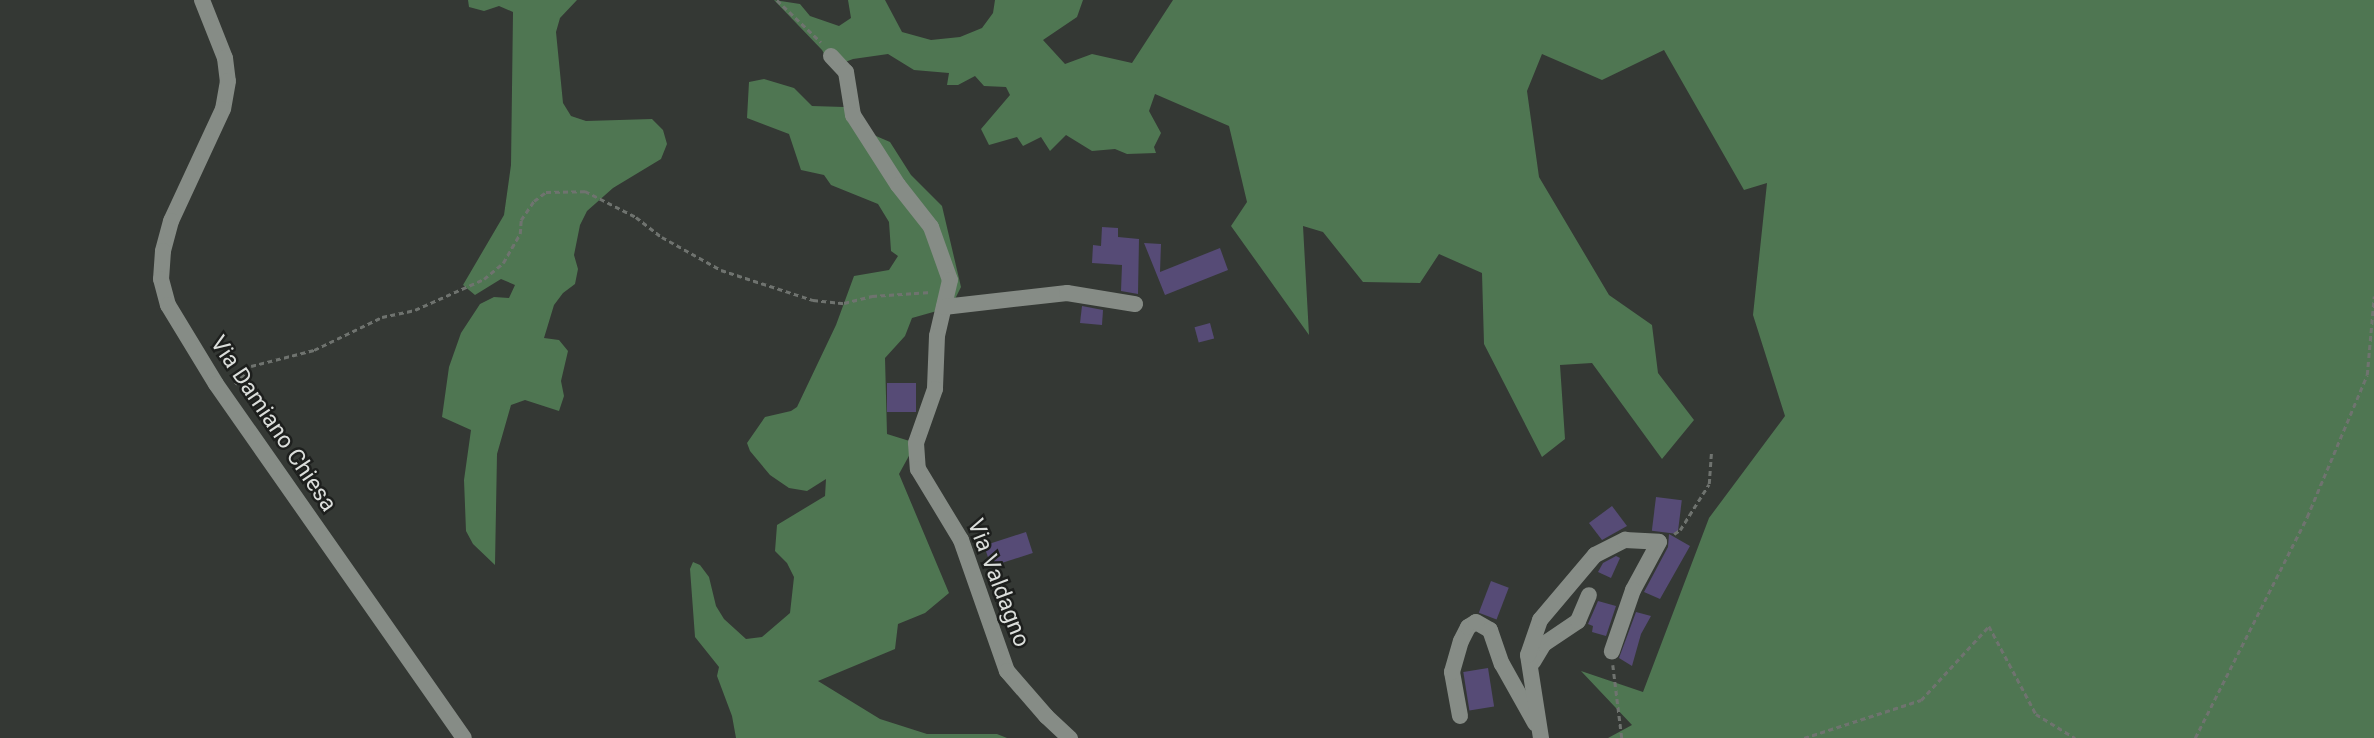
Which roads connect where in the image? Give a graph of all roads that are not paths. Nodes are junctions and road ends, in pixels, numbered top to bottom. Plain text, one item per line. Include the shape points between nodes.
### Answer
1 (202, 0) edge
2 (831, 56) road end
3 (1135, 304) dead end
4 (944, 307) junction
5 (1589, 595) dead end
6 (1612, 651) road end
7 (1530, 668) junction
8 (1460, 716) dead end
9 (1540, 735) edge
10 (464, 738) edge
11 (1070, 738) edge

1 - 10 street, Via Damiano Chiesa via 225,58 228,81 223,109 171,221 161,279 168,305 226,398
2 - 4 street, Via Valdagno via 846,72 853,115 862,132 931,227 950,280
3 - 4 street via 1067,293
4 - 11 street, Via Valdagno via 934,389 916,443 918,469 961,540 1007,671
5 - 7 street via 1578,621 1544,644
6 - 7 street via 1633,590 1659,542 1625,540 1595,555 1540,620 1528,655
7 - 9 street
8 - 9 street via 1452,672 1461,641 1476,622 1490,630 1502,664

